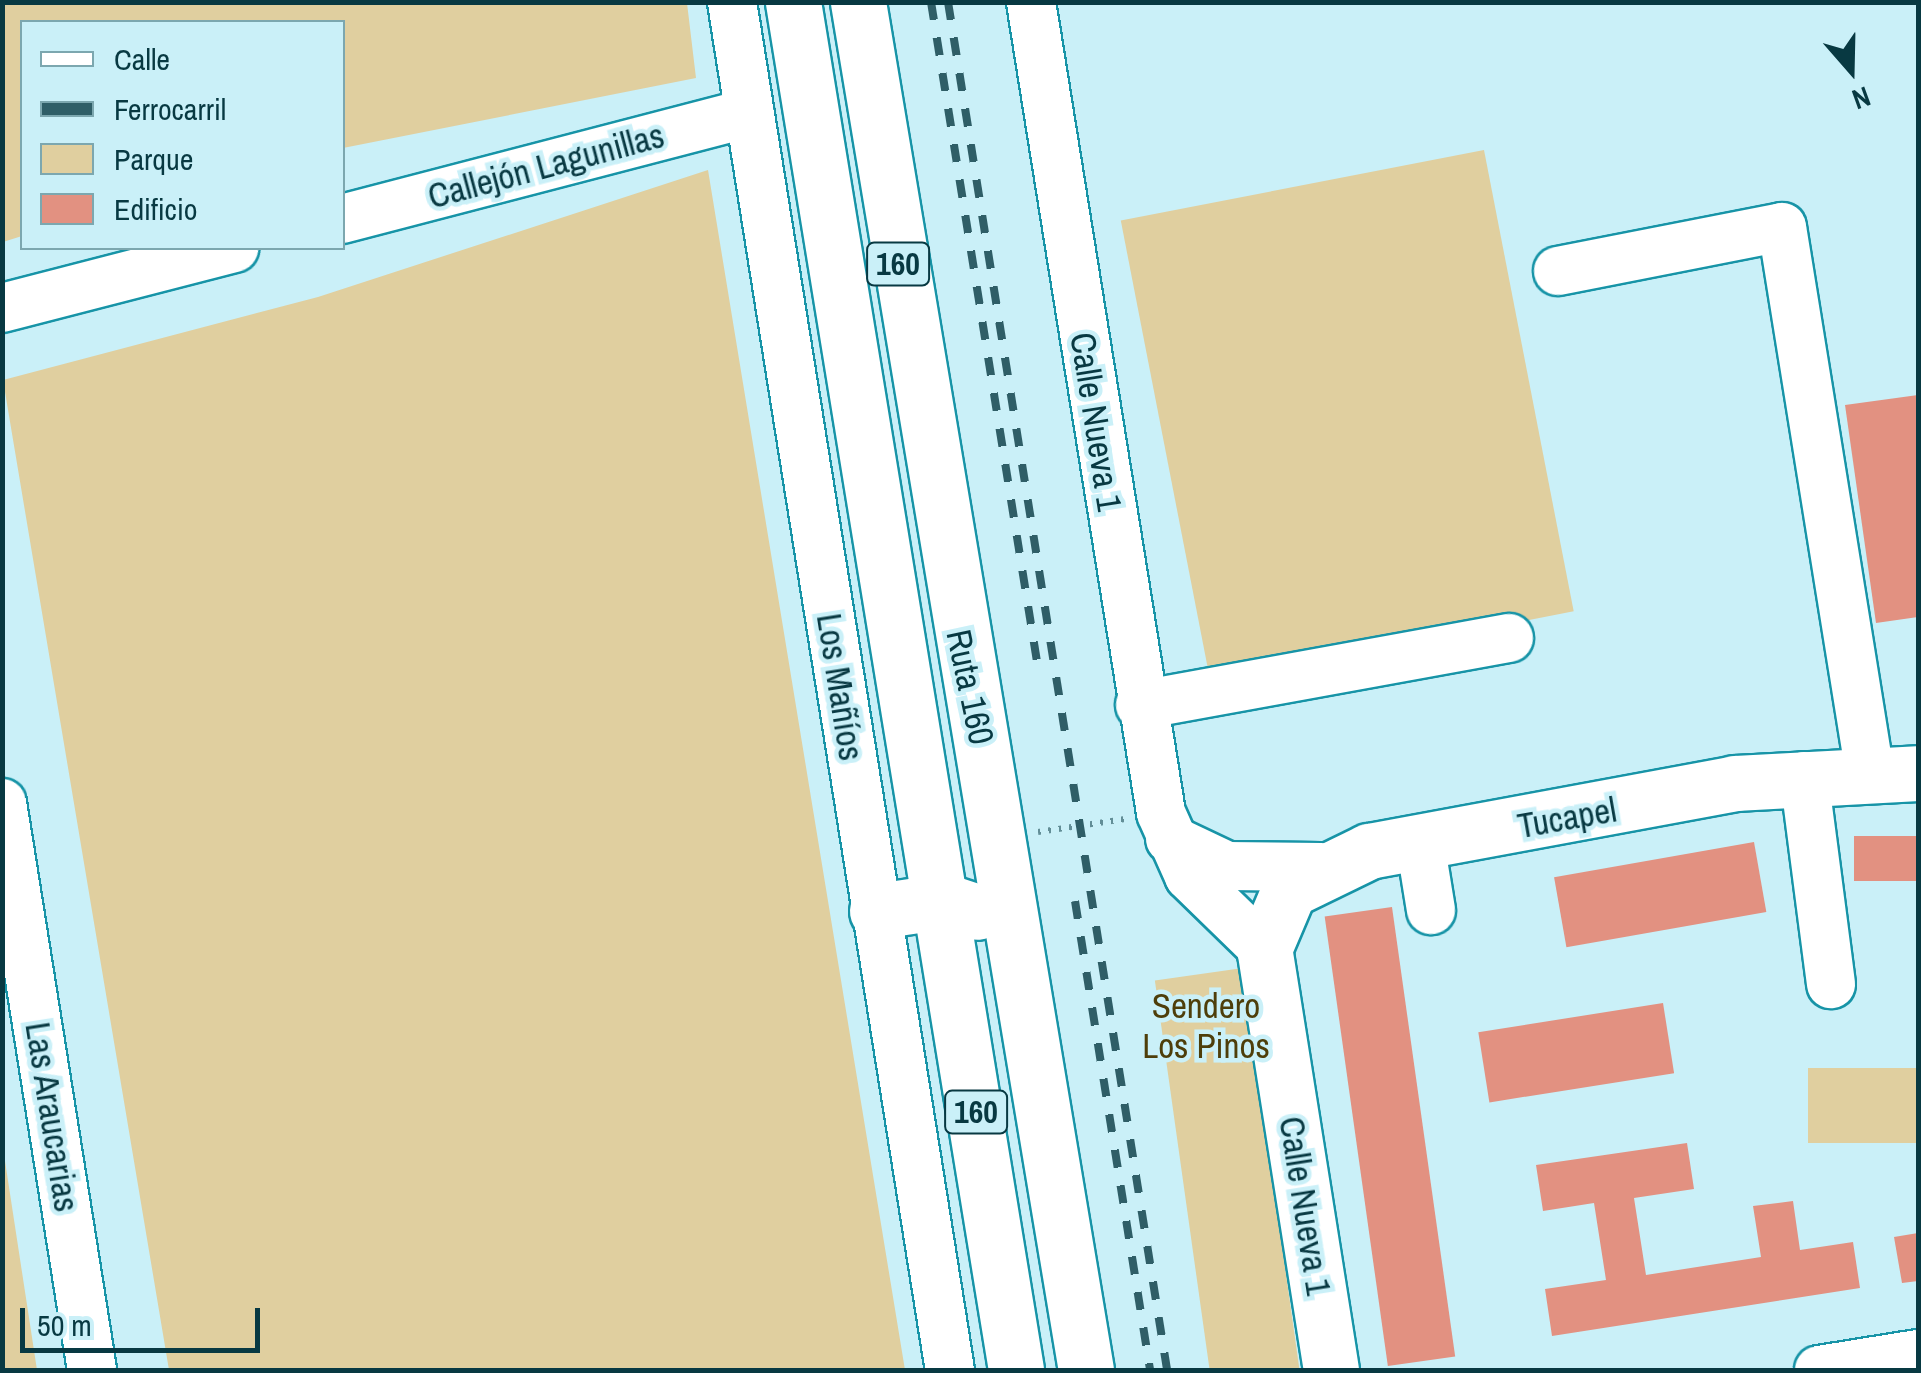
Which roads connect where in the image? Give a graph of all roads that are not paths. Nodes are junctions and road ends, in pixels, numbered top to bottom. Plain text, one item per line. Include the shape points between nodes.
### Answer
1 (732, 2) edge
2 (793, 2) edge
3 (858, 2) edge
4 (1031, 2) edge
5 (749, 113) junction
6 (345, 218) edge
7 (226, 250) edge
8 (1558, 271) dead end
9 (2, 308) edge
10 (1508, 638) dead end
11 (1140, 705) junction
12 (1894, 774) edge
13 (1804, 776) junction
14 (2, 803) edge
15 (1165, 826) junction
16 (1420, 842) junction
17 (1321, 867) junction
18 (944, 900) junction
19 (1431, 910) dead end
20 (876, 911) junction
21 (1264, 949) junction
22 (1021, 956) junction
23 (1830, 984) dead end
24 (1918, 1354) edge
25 (92, 1370) edge
26 (950, 1370) edge
27 (1016, 1370) edge
28 (1086, 1370) edge
29 (1332, 1370) edge
30 (1819, 1370) edge

1 - 5 street, Los Mañíos
2 - 18 main road, Ruta 160 / 160
3 - 22 main road, Ruta 160 / 160 via 952,601
4 - 11 street, Calle Nueva 1
5 - 6 street, Callejón Lagunillas
5 - 20 street, Los Mañíos
7 - 9 street
8 - 12 street via 1782,228
10 - 11 street
11 - 15 street, Calle Nueva 1
12 - 13 main road, Tucapel
13 - 16 main road, Tucapel
13 - 23 street
14 - 25 street, Las Araucarias
15 - 17 street via 1227,866
15 - 21 street, Calle Nueva 1 via 1203,894
16 - 17 main road, Tucapel
16 - 19 street
17 - 21 main road, Tucapel via 1289,890
18 - 20 main road
18 - 22 main road via 988,918
18 - 27 main road, Ruta 160 / 160
20 - 26 street, Los Mañíos
21 - 29 main road, Calle Nueva 1
22 - 28 main road, Ruta 160 / 160
24 - 30 street

